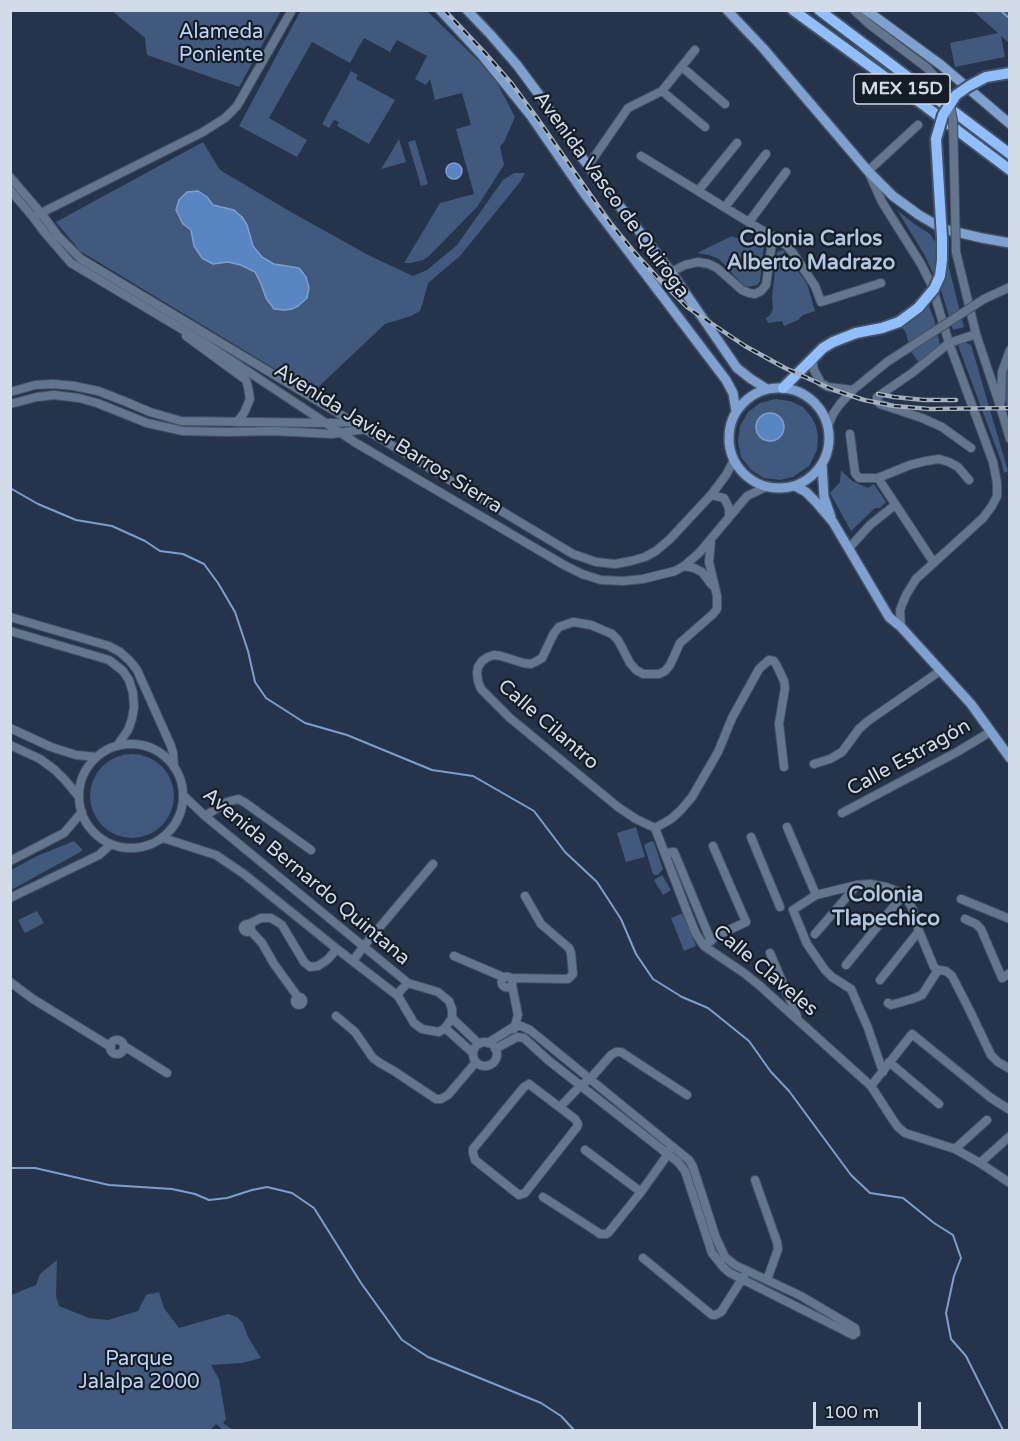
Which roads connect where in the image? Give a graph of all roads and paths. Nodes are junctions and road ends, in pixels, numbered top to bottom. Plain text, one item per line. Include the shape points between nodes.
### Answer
1 (292, 10) edge
2 (467, 10) edge
3 (727, 10) edge
4 (793, 10) edge
5 (819, 10) edge
6 (854, 10) edge
7 (866, 10) edge
8 (444, 12) edge
9 (695, 50) dead end
10 (682, 67) junction
11 (1010, 73) edge
12 (662, 91) junction
13 (725, 104) dead end
14 (1010, 124) edge
15 (918, 125) dead end
16 (705, 127) dead end
17 (737, 142) dead end
18 (766, 154) dead end
19 (1010, 154) edge
20 (640, 156) dead end
21 (588, 166) junction
22 (1010, 170) edge
23 (868, 171) junction
24 (786, 172) dead end
25 (10, 177) edge
26 (10, 190) edge
27 (698, 191) junction
28 (725, 207) junction
29 (37, 215) junction
30 (749, 222) junction
31 (773, 236) junction
32 (1010, 243) edge
33 (671, 272) junction
34 (881, 283) dead end
35 (654, 286) junction
36 (1010, 287) edge
37 (161, 317) junction
38 (976, 334) junction
39 (949, 343) junction
40 (1010, 350) edge
41 (812, 359) junction
42 (783, 388) junction
43 (767, 389) junction
44 (853, 390) junction
45 (10, 392) edge
46 (10, 404) edge
47 (1000, 406) junction
48 (736, 411) junction
49 (237, 422) junction
50 (353, 422) junction
51 (327, 423) junction
52 (828, 426) junction
53 (365, 429) junction
54 (342, 433) junction
55 (850, 434) dead end
56 (1010, 439) edge
57 (971, 448) dead end
58 (734, 460) junction
59 (822, 464) junction
60 (878, 478) junction
61 (969, 480) dead end
62 (795, 486) junction
63 (766, 487) junction
64 (711, 495) junction
65 (895, 505) junction
66 (729, 516) junction
67 (833, 522) junction
68 (711, 538) junction
69 (849, 548) junction
70 (934, 563) junction
71 (684, 566) junction
72 (714, 588) junction
73 (10, 617) edge
74 (901, 627) junction
75 (10, 631) edge
76 (940, 671) junction
77 (10, 728) edge
78 (990, 732) junction
79 (10, 745) edge
80 (117, 746) junction
81 (96, 758) junction
82 (1010, 759) edge
83 (814, 764) dead end
84 (174, 767) junction
85 (784, 767) dead end
86 (183, 795) junction
87 (79, 797) junction
88 (82, 812) junction
89 (842, 813) dead end
90 (205, 816) junction
91 (787, 827) dead end
92 (656, 828) junction
93 (751, 837) dead end
94 (163, 838) junction
95 (111, 844) junction
96 (713, 846) dead end
97 (311, 850) dead end
98 (665, 854) junction
99 (10, 861) edge
100 (433, 864) dead end
101 (857, 885) junction
102 (904, 894) junction
103 (816, 895) junction
104 (525, 896) dead end
105 (10, 898) edge
106 (961, 899) dead end
107 (780, 907) dead end
108 (964, 919) dead end
109 (1010, 919) edge
110 (919, 931) junction
111 (815, 934) dead end
112 (711, 941) junction
113 (704, 946) junction
114 (363, 947) junction
115 (337, 949) junction
116 (770, 953) dead end
117 (454, 956) dead end
118 (353, 961) junction
119 (846, 964) dead end
120 (938, 970) junction
121 (1010, 973) edge
122 (509, 980) junction
123 (880, 980) dead end
124 (10, 982) edge
125 (408, 984) junction
126 (398, 996) junction
127 (298, 997) dead end
128 (888, 1003) dead end
129 (336, 1016) dead end
130 (452, 1018) junction
131 (799, 1020) junction
132 (515, 1026) junction
133 (445, 1028) junction
134 (512, 1039) junction
135 (488, 1043) junction
136 (479, 1044) junction
137 (495, 1049) junction
138 (473, 1053) junction
139 (476, 1062) junction
140 (889, 1062) junction
141 (1010, 1069) edge
142 (883, 1072) junction
143 (167, 1073) dead end
144 (590, 1079) junction
145 (581, 1085) junction
146 (871, 1086) junction
147 (687, 1095) dead end
148 (939, 1104) dead end
149 (560, 1107) junction
150 (1010, 1110) edge
151 (987, 1120) dead end
152 (1010, 1136) edge
153 (670, 1144) junction
154 (955, 1149) junction
155 (585, 1150) dead end
156 (668, 1154) junction
157 (980, 1163) junction
158 (755, 1180) dead end
159 (1010, 1183) edge
160 (641, 1192) junction
161 (543, 1197) dead end
162 (643, 1258) dead end
163 (745, 1274) junction
164 (767, 1280) junction
165 (789, 1291) junction
166 (801, 1296) junction
167 (783, 1299) junction
168 (796, 1305) junction

1 - 29 street via 237,106 225,118
2 - 21 main road, Avenida Vasco de Quiroga via 517,66
3 - 23 main road
4 - 22 highway, MEX 15D
5 - 19 highway, MEX 15D
6 - 38 street, bridge via 927,68 941,83 949,100 956,252
7 - 14 main road via 941,65
8 - 35 main road, Avenida Vasco de Quiroga via 531,116
9 - 10 street
10 - 12 street
10 - 13 street
11 - 41 highway, bridge via 986,77 969,86 956,96 943,115 936,139 942,260 934,289 900,322 833,342
12 - 16 street
12 - 21 street via 628,108
15 - 23 street
17 - 27 street
18 - 28 street
20 - 27 street
21 - 33 main road, Avenida Vasco de Quiroga
23 - 32 main road via 893,196 943,229
23 - 39 street via 882,202 933,286
24 - 30 street
25 - 29 street, Avenida Javier Barros Sierra
26 - 29 street, Avenida Javier Barros Sierra
27 - 28 street
28 - 30 street
29 - 37 street, Avenida Javier Barros Sierra via 45,233 71,263
29 - 50 street, Avenida Javier Barros Sierra via 81,259
30 - 31 street
31 - 33 street via 766,285 756,294 742,290 709,264 698,262
31 - 34 street via 793,253 821,302
33 - 35 street
33 - 43 main road, Avenida Vasco de Quiroga via 737,368
35 - 48 main road, Avenida Vasco de Quiroga via 726,380
36 - 44 street, bridge via 984,298 887,362
37 - 49 street via 246,380 250,399
37 - 51 street, Avenida Javier Barros Sierra
38 - 39 street
38 - 47 street
39 - 57 street via 877,399 880,404 942,427
39 - 70 street via 993,462 997,496 983,518
40 - 47 street via 1002,372
41 - 42 highway
41 - 44 street via 821,383
42 - 43 main road
42 - 52 main road via 811,400 822,411
43 - 48 main road via 750,397
44 - 52 street
45 - 49 street via 35,385 74,386 181,421
46 - 54 street via 54,394 79,398 147,423 183,431
47 - 56 street
48 - 58 main road via 729,435
49 - 51 street
50 - 51 street
50 - 53 street, Avenida Javier Barros Sierra
51 - 54 street, Avenida Javier Barros Sierra
52 - 59 main road via 829,446
53 - 54 street
53 - 64 street, Avenida Javier Barros Sierra via 573,554 596,562 615,564 656,551
54 - 71 street, Avenida Javier Barros Sierra via 582,574 601,580 633,580
55 - 60 street via 855,473 860,478
58 - 63 main road via 747,477
58 - 64 street, Avenida Javier Barros Sierra
59 - 62 main road via 811,478
59 - 67 main road via 824,497
60 - 61 street via 939,459 958,467
60 - 65 street
62 - 63 main road
62 - 67 main road via 806,492
63 - 66 street, Avenida Javier Barros Sierra via 747,496
64 - 66 street via 724,498
65 - 69 street
65 - 70 street
66 - 68 street, Avenida Javier Barros Sierra
67 - 69 main road
68 - 71 street, Avenida Javier Barros Sierra
68 - 72 street, Calle Cilantro via 709,562
69 - 74 main road via 889,616
70 - 74 street via 916,579 906,595 900,610
71 - 72 street via 702,572
72 - 92 street, Calle Cilantro via 717,609 680,643 670,665 658,674 636,670 612,634 573,622 560,627 542,658 531,664 494,655 478,667 481,689 510,718 618,807
73 - 84 street via 109,646 130,661 171,746
74 - 76 main road
75 - 80 street via 109,660 123,671 133,693 134,707 128,730
76 - 78 main road via 972,704
76 - 83 street via 867,721 842,752
77 - 81 street via 51,747
78 - 82 main road
78 - 89 street, Calle Estragón
79 - 87 street via 55,770
80 - 81 street
80 - 84 street via 137,744 152,748
81 - 87 street via 87,769
84 - 86 street
85 - 92 street via 779,724 785,688 777,666 769,660 759,669 692,797
86 - 90 street, Avenida Bernardo Quintana
86 - 94 street via 176,824
87 - 88 street
88 - 95 street via 98,837
88 - 99 street via 64,832
90 - 97 street via 238,800
90 - 114 street, Avenida Bernardo Quintana
91 - 103 street
92 - 98 street, Calle Claveles
93 - 107 street
94 - 95 street via 140,848
94 - 115 street, Avenida Bernardo Quintana via 216,855
95 - 105 street via 98,856
96 - 112 street via 746,922
98 - 112 street via 674,852
98 - 113 street, Calle Claveles
100 - 114 street
101 - 102 street via 886,887
101 - 103 street
101 - 111 street
102 - 110 street
102 - 119 street
103 - 142 street via 793,910 807,944 825,970 851,989
104 - 122 street via 540,924 569,948 573,974 568,979
106 - 109 street
108 - 121 street via 981,928 1002,978
110 - 120 street
110 - 123 street
112 - 113 street
113 - 131 street, Calle Claveles via 744,973
114 - 118 street
114 - 125 street, Avenida Bernardo Quintana
115 - 118 street, Avenida Bernardo Quintana
115 - 127 street via 327,960 310,967 282,925 271,918 261,918 249,927
116 - 131 street
117 - 122 street
118 - 126 street, Avenida Bernardo Quintana
120 - 128 street via 922,995
120 - 141 street via 952,976 991,1055
122 - 132 street via 518,1015
124 - 143 street via 111,1047 118,1040
125 - 126 street, Avenida Bernardo Quintana
125 - 130 street, Avenida Bernardo Quintana via 444,996 452,1009
126 - 133 street, Avenida Bernardo Quintana via 422,1029 439,1032
129 - 139 street via 355,1032 380,1064 436,1099 448,1095
130 - 133 street
130 - 136 street
131 - 146 street, Calle Claveles
132 - 134 street
132 - 135 street
132 - 144 street via 530,1030
133 - 138 street
134 - 137 street
134 - 145 street via 524,1038
135 - 136 street
135 - 137 street
136 - 138 street
137 - 139 street via 495,1058 489,1065
138 - 139 street
140 - 142 street
140 - 148 street
140 - 150 street via 912,1034
142 - 146 street
144 - 145 street
144 - 147 street via 611,1055 621,1052
144 - 153 street
145 - 149 street
145 - 156 street
146 - 154 street, Calle Claveles via 905,1133
149 - 149 street via 532,1085 526,1085 473,1149 475,1160 516,1194 525,1193 577,1127 575,1119
151 - 154 street
152 - 157 street
153 - 156 street
153 - 163 street via 693,1167 720,1250
154 - 157 street, Calle Claveles
155 - 160 street
156 - 160 street
156 - 163 street via 685,1171 712,1253 724,1268
157 - 159 street, Calle Claveles
158 - 164 street via 778,1249
160 - 161 street via 606,1234 600,1234
162 - 163 street via 712,1315 721,1312
163 - 164 street
163 - 167 street
164 - 165 street
165 - 166 street
165 - 167 street
166 - 168 street
166 - 168 street via 855,1328 856,1333 853,1335
167 - 168 street

